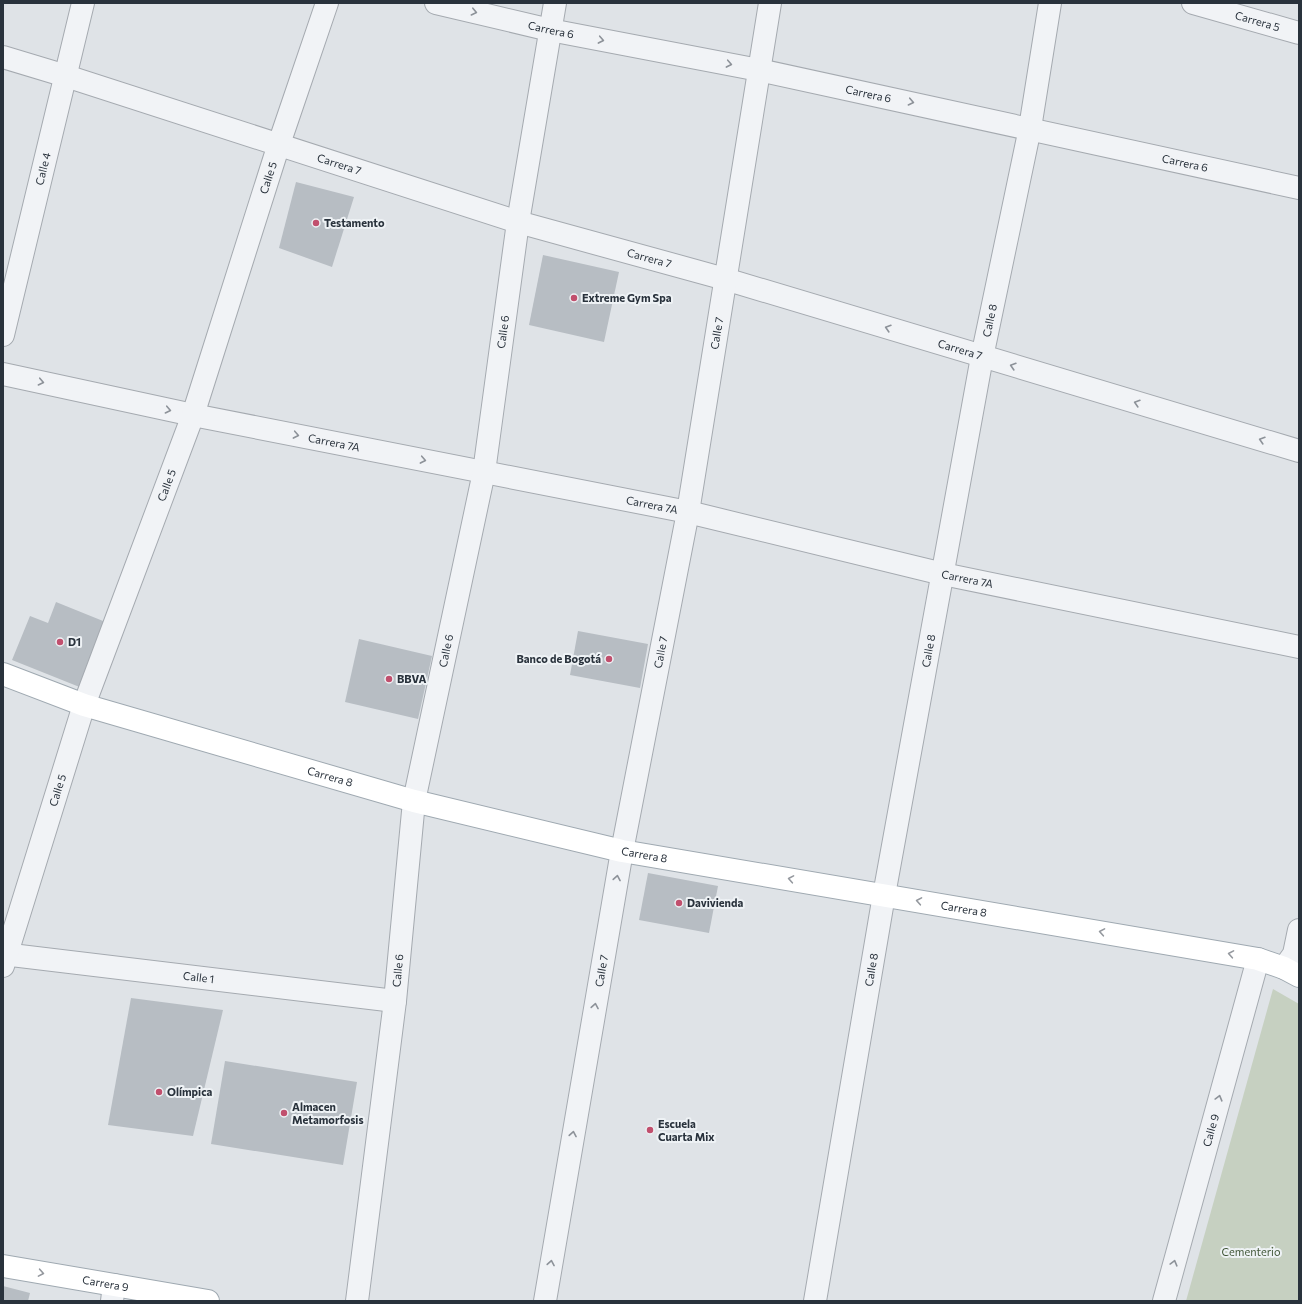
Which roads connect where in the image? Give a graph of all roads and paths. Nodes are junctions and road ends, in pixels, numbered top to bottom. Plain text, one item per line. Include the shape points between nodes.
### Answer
1 (83, 3) edge
2 (327, 3) edge
3 (436, 3) edge
4 (555, 3) edge
5 (770, 3) edge
6 (1050, 3) edge
7 (1193, 3) edge
8 (550, 30) junction
9 (1299, 33) edge
10 (3, 57) edge
11 (759, 70) junction
12 (66, 76) junction
13 (1030, 128) junction
14 (279, 144) junction
15 (1299, 188) edge
16 (518, 222) junction
17 (725, 279) junction
18 (3, 335) edge
19 (982, 357) junction
20 (3, 374) edge
21 (193, 415) junction
22 (1299, 451) edge
23 (484, 472) junction
24 (688, 512) junction
25 (943, 574) junction
26 (1299, 648) edge
27 (3, 674) edge
28 (84, 705) junction
29 (414, 801) junction
30 (622, 851) junction
31 (884, 895) junction
32 (1299, 930) edge
33 (4, 958) edge
34 (1258, 959) junction
35 (1295, 974) edge
36 (395, 1001) junction
37 (3, 1266) edge
38 (113, 1293) edge
39 (208, 1301) edge
40 (357, 1301) edge
41 (545, 1301) edge
42 (815, 1301) edge
43 (1164, 1301) edge

1 - 12 street, Calle 4
2 - 14 street, Calle 5
3 -> 8 street, Carrera 6
4 - 8 street, Calle 6
5 - 11 street, Calle 7
6 - 13 street, Calle 8
7 - 9 street, Carrera 5
8 -> 11 street, Carrera 6
8 - 16 street, Calle 6
10 - 12 street, Carrera 7
11 -> 13 street, Carrera 6
11 - 17 street, Calle 7
12 - 14 street, Carrera 7
12 - 18 street, Calle 4
13 - 15 street, Carrera 6
13 - 19 street, Calle 8
14 - 16 street, Carrera 7
14 - 21 street, Calle 5
16 - 17 street, Carrera 7
16 - 23 street, Calle 6
19 -> 17 street, Carrera 7
17 - 24 street, Calle 7
22 -> 19 street, Carrera 7
19 - 25 street, Calle 8
20 -> 21 street, Carrera 7A
21 -> 23 street, Carrera 7A
21 - 28 street, Calle 5
23 - 24 street, Carrera 7A
23 - 29 street, Calle 6
24 - 25 street, Carrera 7A
24 - 30 street, Calle 7
25 - 26 street, Carrera 7A
25 - 31 street, Calle 8
27 - 28 main road, Carrera 8
28 - 29 main road, Carrera 8
28 - 33 street, Calle 5
29 - 30 main road, Carrera 8
29 - 36 street, Calle 6
31 -> 30 main road, Carrera 8
41 -> 30 street, Calle 7
34 -> 31 main road, Carrera 8
31 - 42 street, Calle 8
32 - 35 street via 1294,954
33 - 36 street, Calle 1
34 - 35 main road, Carrera 8
43 -> 34 street, Calle 9
36 - 40 street, Calle 6
37 -> 38 main road, Carrera 9
38 - 39 main road, Carrera 9

